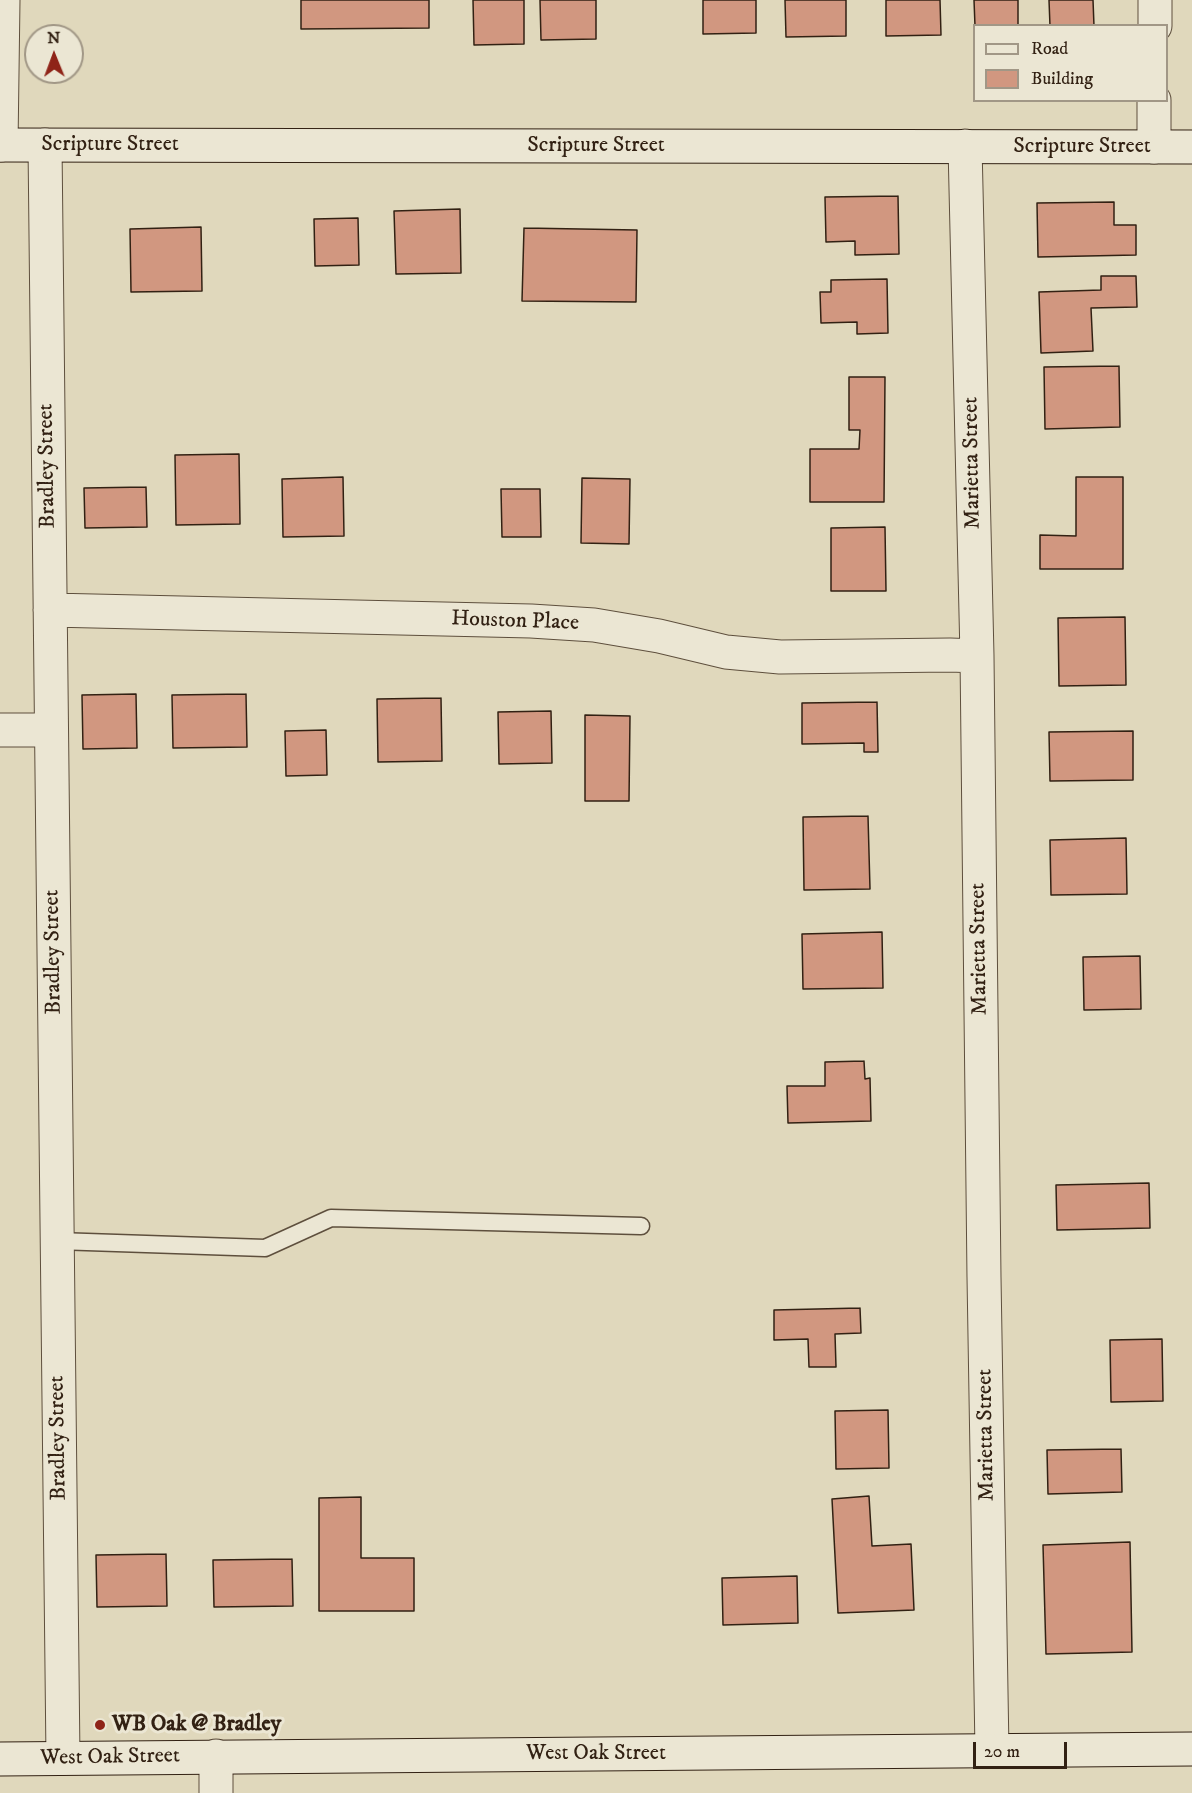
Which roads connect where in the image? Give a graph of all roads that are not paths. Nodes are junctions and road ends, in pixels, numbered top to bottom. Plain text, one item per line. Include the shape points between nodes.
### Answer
1 (3, 0) edge
2 (1155, 0) edge
3 (1155, 24) edge
4 (1154, 102) edge
5 (0, 145) edge
6 (45, 145) junction
7 (966, 146) junction
8 (1154, 147) junction
9 (1192, 147) edge
10 (50, 610) junction
11 (977, 656) junction
12 (0, 730) edge
13 (51, 730) junction
14 (642, 1226) dead end
15 (57, 1241) junction
16 (1192, 1749) edge
17 (992, 1751) junction
18 (216, 1756) junction
19 (63, 1758) junction
20 (0, 1759) edge
21 (216, 1793) edge

1 - 5 street
2 - 3 street
4 - 8 street
5 - 6 street, Scripture Street
6 - 7 street, Scripture Street
6 - 10 street, Bradley Street
7 - 8 street, Scripture Street
7 - 11 street, Marietta Street
8 - 9 street, Scripture Street
10 - 11 street, Houston Place via 531,621 594,625 726,652 780,657
10 - 13 street, Bradley Street
11 - 17 street, Marietta Street
12 - 13 street
13 - 15 street, Bradley Street
14 - 15 lane via 330,1218 265,1248
15 - 19 street, Bradley Street
16 - 17 street, West Oak Street
17 - 18 street, West Oak Street
18 - 19 street, West Oak Street
18 - 21 street
19 - 20 street, West Oak Street

